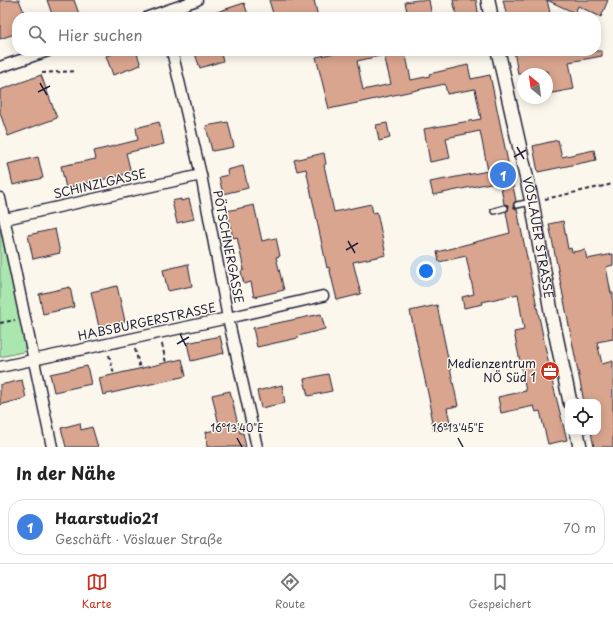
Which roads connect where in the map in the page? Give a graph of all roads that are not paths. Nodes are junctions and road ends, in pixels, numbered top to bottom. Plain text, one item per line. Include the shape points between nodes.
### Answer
1 (197, 0) edge
2 (488, 0) edge
3 (169, 12) edge
4 (491, 12) edge
5 (33, 56) edge
6 (173, 56) edge
7 (499, 56) edge
8 (0, 67) edge
9 (201, 175) junction
10 (0, 198) edge
11 (532, 202) junction
12 (517, 206) dead end
13 (505, 208) dead end
14 (494, 211) dead end
15 (5, 220) junction
16 (323, 296) dead end
17 (228, 318) junction
18 (33, 360) junction
19 (0, 367) edge
20 (569, 399) edge
21 (578, 435) edge
22 (52, 447) edge
23 (257, 447) edge
24 (580, 447) edge

1 - 3 street
2 - 4 street
5 - 8 street
6 - 9 street, PÖTSCHNERGASSE
7 - 11 street, VÖSLAUER STRASSE
9 - 15 street, SCHINZLGASSE
9 - 17 street, PÖTSCHNERGASSE
10 - 15 street
11 - 12 lane
11 - 20 street, VÖSLAUER STRASSE
13 - 14 lane
15 - 18 street
16 - 17 street, HABSBURGERSTRASSE
17 - 18 street, HABSBURGERSTRASSE
17 - 23 street, PÖTSCHNERGASSE
18 - 19 street, HABSBURGERSTRASSE
18 - 22 street
21 - 24 street

